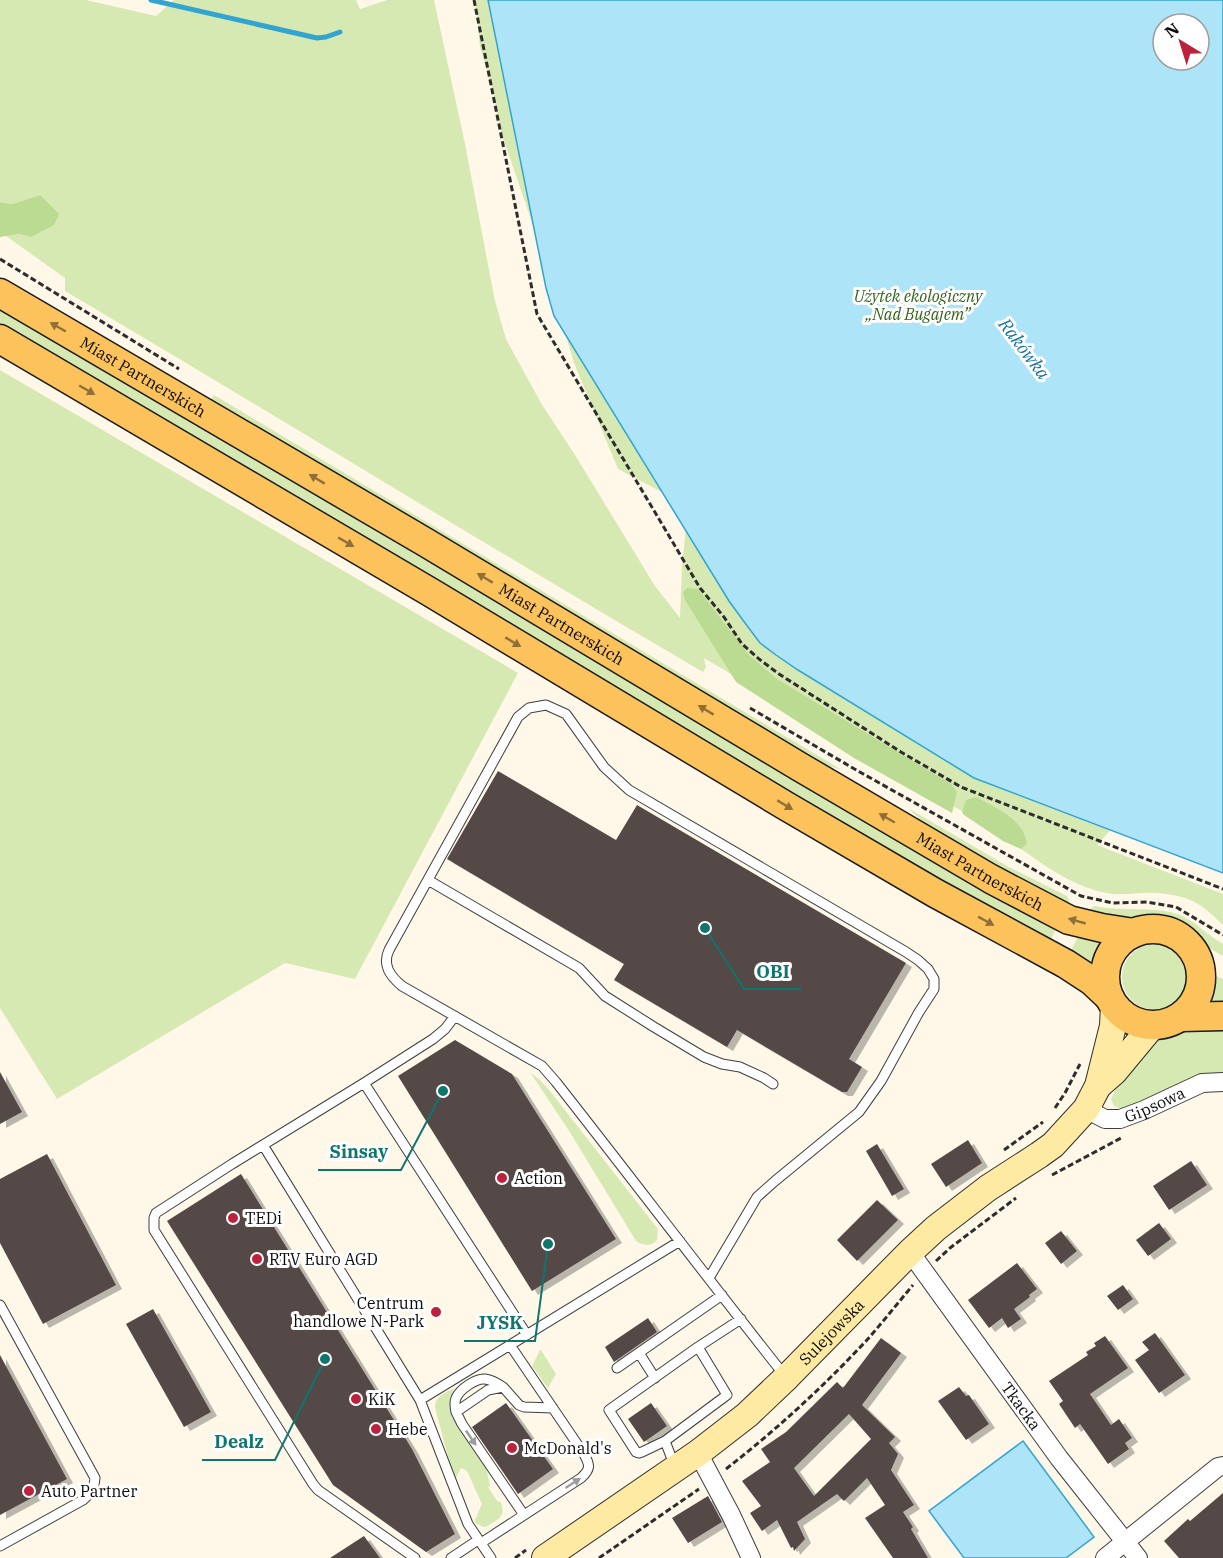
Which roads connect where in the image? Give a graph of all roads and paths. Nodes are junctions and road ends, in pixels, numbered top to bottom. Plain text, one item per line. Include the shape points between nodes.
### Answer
1 (474, 0) edge
2 (0, 293) edge
3 (0, 339) edge
4 (741, 703) dead end
5 (428, 880) junction
6 (1223, 889) edge
7 (1075, 908) junction
8 (1134, 933) junction
9 (1223, 935) edge
10 (1196, 956) junction
11 (1223, 968) edge
12 (1112, 1001) junction
13 (455, 1016) junction
14 (1223, 1016) edge
15 (1181, 1017) junction
16 (1153, 1025) junction
17 (1084, 1056) dead end
18 (1223, 1082) edge
19 (364, 1083) junction
20 (773, 1084) dead end
21 (1098, 1086) junction
22 (1086, 1109) junction
23 (1051, 1115) dead end
24 (1047, 1119) dead end
25 (1126, 1136) dead end
26 (262, 1145) junction
27 (1002, 1151) dead end
28 (1051, 1175) dead end
29 (680, 1240) junction
30 (910, 1252) junction
31 (709, 1278) junction
32 (722, 1295) junction
33 (0, 1305) edge
34 (741, 1319) junction
35 (527, 1335) junction
36 (510, 1345) junction
37 (698, 1347) junction
38 (639, 1353) junction
39 (617, 1368) dead end
40 (787, 1377) junction
41 (655, 1378) junction
42 (503, 1387) junction
43 (420, 1400) junction
44 (553, 1408) junction
45 (456, 1412) junction
46 (665, 1441) junction
47 (699, 1453) junction
48 (1223, 1466) edge
49 (676, 1469) junction
50 (524, 1515) junction
51 (479, 1541) junction
52 (1125, 1543) junction
53 (0, 1546) edge
54 (415, 1558) edge
55 (451, 1558) edge
56 (491, 1558) edge
57 (545, 1558) edge
58 (752, 1558) edge
59 (1105, 1558) edge
60 (1138, 1558) edge

1 - 6 path via 537,314 700,588 742,644 779,674 961,787
7 -> 2 main road, Miast Partnerskich via 991,879
3 -> 12 main road via 786,806 1066,964 1092,981
4 - 7 path via 858,771
5 - 13 lane via 389,950 386,965 402,986
5 - 20 lane via 579,968 605,996 704,1057 740,1066
5 - 31 lane via 518,717 529,708 546,705 566,714 604,767 629,790 906,952 928,969 934,990 881,1081 859,1112 757,1197
8 -> 7 main road, Miast Partnerskich via 1102,928
7 - 9 path via 1147,902 1176,907
8 - 10 main road via 1150,929 1168,932 1185,941
8 - 12 main road via 1114,949 1107,964 1105,981
10 - 11 main road
10 - 15 main road via 1201,984 1194,1003
12 - 16 main road via 1127,1018
12 - 21 main road, Sulejowska via 1113,1026
13 - 19 lane via 433,1039
13 - 29 lane via 542,1066
14 - 15 main road
15 - 16 main road
16 - 21 main road, Sulejowska
17 - 23 path
18 - 22 street, Gipsowa via 1202,1083 1120,1119 1105,1119
19 - 26 lane
19 - 35 lane
21 - 22 main road, Sulejowska
22 - 30 main road, Sulejowska via 1053,1144 961,1208
24 - 27 path
25 - 28 path
26 - 43 lane
26 - 54 lane via 156,1213 154,1230 318,1491
29 - 31 lane
29 - 35 lane
30 - 40 main road, Sulejowska
30 - 52 street, Tkacka
31 - 32 lane
32 - 34 lane
32 - 38 lane
33 - 53 lane via 94,1478 94,1486 83,1500
34 - 37 lane
34 - 40 lane
35 - 36 lane
36 - 43 lane
36 - 44 lane
37 - 41 lane
37 - 46 lane via 727,1395
38 - 39 lane
38 - 41 lane
40 - 47 main road, Sulejowska
41 - 46 lane via 609,1410 636,1452
42 - 44 lane via 519,1405
42 - 45 lane via 488,1390
42 - 45 lane via 487,1379 477,1380 454,1401
43 - 51 lane via 462,1510
50 -> 44 lane via 589,1470 588,1460
45 -> 50 lane
46 - 49 lane
47 - 49 main road, Sulejowska
47 - 58 street
48 - 52 street
49 - 57 main road, Sulejowska
50 - 51 lane
51 - 55 lane
51 - 56 lane
52 - 59 street
52 - 60 street, Tkacka

